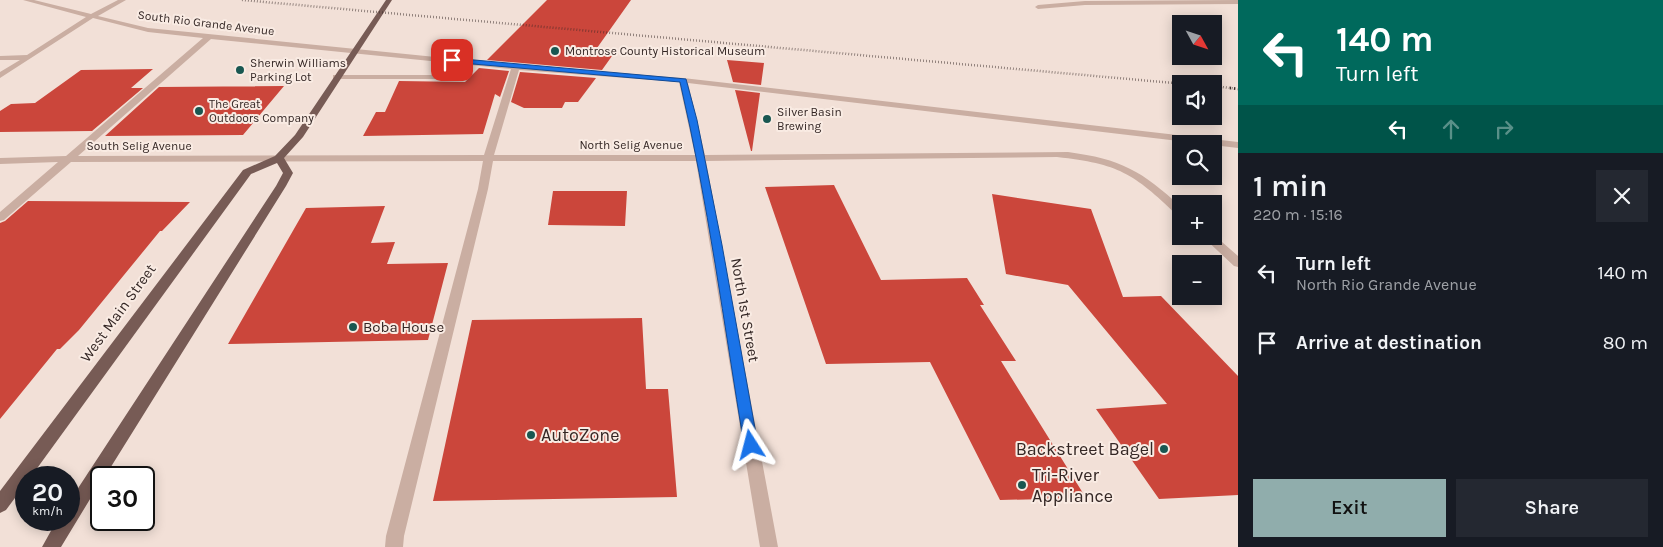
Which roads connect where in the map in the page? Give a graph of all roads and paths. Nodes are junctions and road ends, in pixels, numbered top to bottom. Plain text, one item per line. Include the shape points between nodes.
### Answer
1 (26, 0) edge
2 (123, 0) edge
3 (389, 0) edge
4 (1209, 1) edge
5 (1238, 2) edge
6 (1038, 7) dead end
7 (90, 17) junction
8 (209, 37) junction
9 (356, 50) junction
10 (30, 57) junction
11 (0, 58) edge
12 (452, 60) junction
13 (516, 67) junction
14 (0, 76) edge
15 (336, 77) junction
16 (684, 80) junction
17 (1238, 145) edge
18 (279, 158) junction
19 (701, 158) junction
20 (66, 159) junction
21 (488, 159) junction
22 (0, 161) edge
23 (1172, 205) edge
24 (0, 218) edge
25 (1218, 245) edge
26 (1238, 263) edge
27 (80, 500) edge
28 (0, 505) edge
29 (60, 531) edge
30 (51, 547) edge
31 (394, 547) edge
32 (769, 547) edge

1 - 7 street, South Rio Grande Avenue
2 - 7 street
3 - 9 main road, West Main Street
4 - 5 street
4 - 6 street
7 - 8 street, South Rio Grande Avenue via 148,30
7 - 10 street
8 - 9 street, South Rio Grande Avenue
8 - 20 street
9 - 12 street, South Rio Grande Avenue
9 - 15 main road, West Main Street
10 - 11 street
10 - 14 street
12 - 13 street, South Rio Grande Avenue
12 - 15 street via 437,76
13 - 16 street, South Rio Grande Avenue
13 - 21 street
15 - 18 main road, West Main Street via 298,137
16 - 17 street, South Rio Grande Avenue
16 - 19 street, North 1st Street
18 - 20 street, South Selig Avenue
18 - 21 street, North Selig Avenue
18 - 27 main road via 288,174
18 - 28 main road, West Main Street via 247,172
19 - 21 street, North Selig Avenue
19 - 23 street, North Selig Avenue via 1057,154 1119,166 1140,177
19 - 32 street, North 1st Street
20 - 22 street, South Selig Avenue
20 - 24 street
21 - 31 street via 484,189
25 - 26 street
29 - 30 main road

